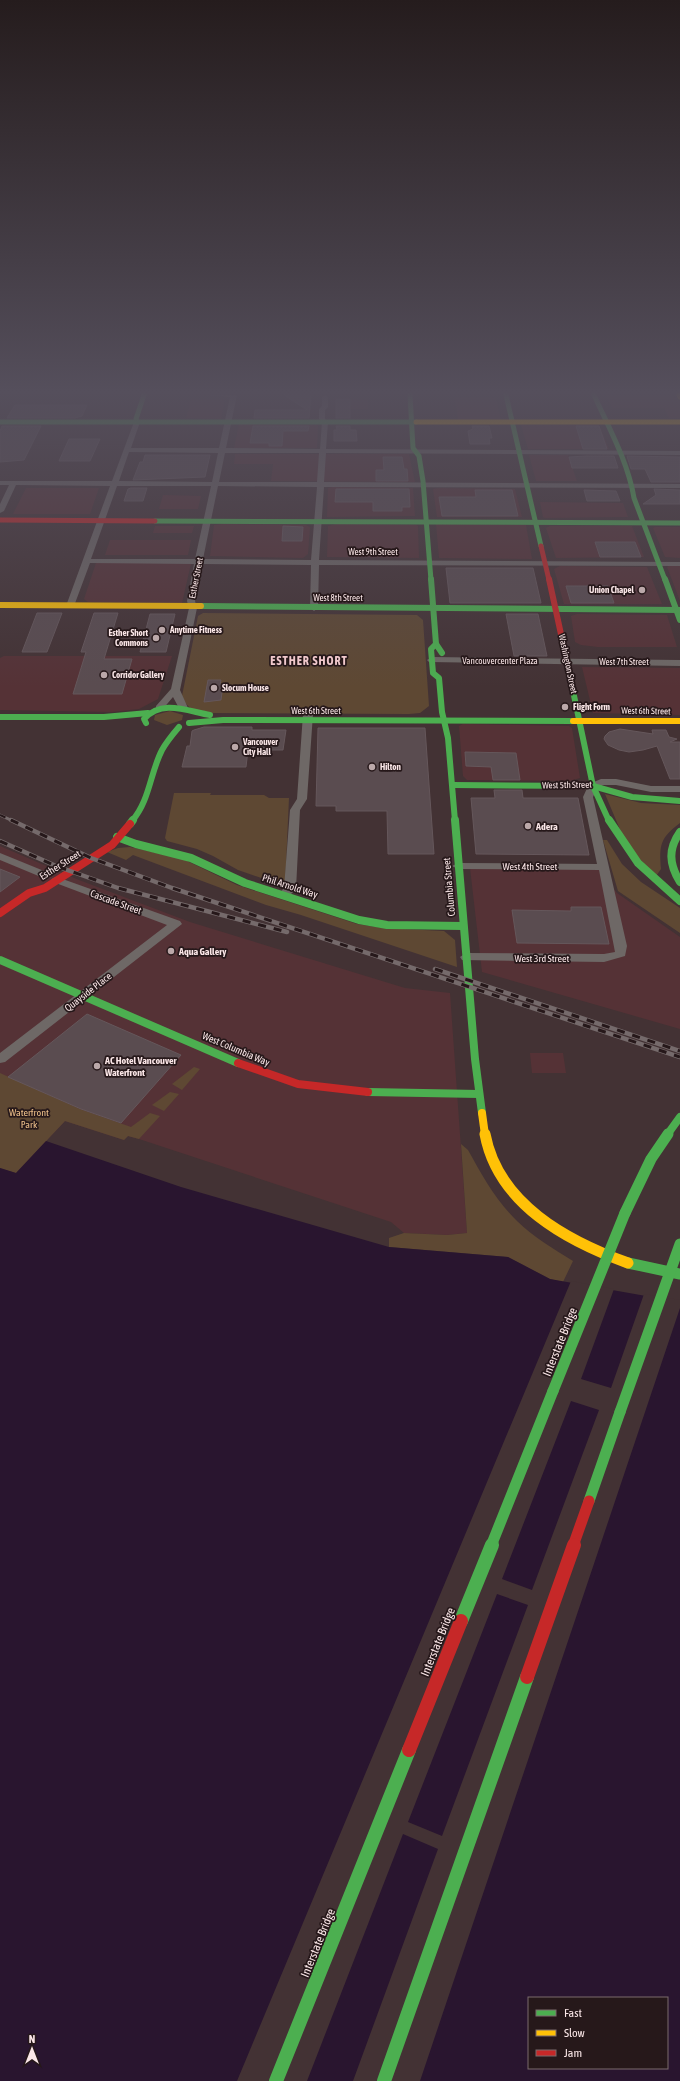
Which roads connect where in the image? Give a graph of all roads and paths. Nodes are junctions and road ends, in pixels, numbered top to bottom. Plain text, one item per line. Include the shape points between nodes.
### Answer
1 (9, 492) edge
2 (112, 492) edge
3 (214, 492) edge
4 (320, 492) edge
5 (424, 492) edge
6 (529, 492) edge
7 (633, 492) edge
8 (0, 511) edge
9 (0, 520) edge
10 (101, 520) junction
11 (208, 521) junction
12 (318, 521) junction
13 (426, 522) junction
14 (536, 522) junction
15 (644, 523) junction
16 (680, 523) edge
17 (87, 561) junction
18 (199, 562) junction
19 (315, 562) junction
20 (430, 563) junction
21 (546, 563) junction
22 (659, 564) junction
23 (680, 564) edge
24 (0, 605) edge
25 (70, 606) junction
26 (193, 608) junction
27 (314, 608) junction
28 (433, 609) junction
29 (556, 610) junction
30 (678, 610) edge
31 (680, 621) edge
32 (436, 644) junction
33 (432, 660) junction
34 (442, 660) junction
35 (680, 663) edge
36 (568, 666) junction
37 (439, 678) junction
38 (175, 690) junction
39 (159, 708) junction
40 (187, 710) junction
41 (148, 712) junction
42 (0, 717) edge
43 (308, 717) junction
44 (104, 718) junction
45 (444, 719) junction
46 (580, 720) junction
47 (680, 721) edge
48 (146, 723) junction
49 (189, 723) junction
50 (179, 727) junction
51 (160, 730) junction
52 (162, 748) junction
53 (453, 785) junction
54 (593, 786) junction
55 (680, 789) edge
56 (680, 801) edge
57 (680, 832) edge
58 (117, 837) junction
59 (102, 840) dead end
60 (0, 856) edge
61 (458, 866) junction
62 (603, 867) junction
63 (52, 875) junction
64 (680, 882) edge
65 (29, 893) junction
66 (284, 895) junction
67 (680, 900) edge
68 (0, 913) edge
69 (176, 924) joint
70 (464, 926) junction
71 (618, 955) joint
72 (466, 958) junction
73 (0, 960) edge
74 (83, 995) junction
75 (0, 1060) edge
76 (479, 1094) junction
77 (680, 1117) edge
78 (680, 1244) edge
79 (680, 1274) edge
80 (276, 2081) edge
81 (384, 2081) edge

1 - 8 street
2 - 10 street
3 - 11 street, Esther Street
4 - 12 street
5 - 13 main road
6 - 14 main road, Washington Street
7 - 15 main road
9 - 10 main road
10 - 11 main road
10 - 17 street
11 - 12 main road
11 - 18 street, Esther Street
12 - 13 main road
12 - 19 street
13 - 14 main road
13 - 20 main road
14 - 15 main road
14 - 21 main road, Washington Street
15 - 16 main road
15 - 22 main road
17 - 18 street, West 9th Street
17 - 25 street
18 - 19 street, West 9th Street
18 - 26 street, Esther Street via 191,601
19 - 20 street, West 9th Street
19 - 27 street
20 - 21 street, West 9th Street
20 - 28 main road
21 - 22 street, West 9th Street
21 - 29 main road, Washington Street
22 - 23 street, West 9th Street
22 - 30 main road
24 - 25 main road, West 8th Street
25 - 26 main road, West 8th Street
26 - 27 main road, West 8th Street
26 - 38 street, Esther Street
27 - 28 main road, West 8th Street
28 - 29 main road, West 8th Street
28 - 32 main road
29 - 30 main road, West 8th Street
29 - 36 main road, Washington Street
30 - 31 main road
32 - 33 main road via 431,649
32 - 34 main road via 441,649
33 - 34 street, Vancouvercenter Plaza
33 - 37 main road, Columbia Street via 433,672
34 - 36 street, Vancouvercenter Plaza
34 - 37 main road, Columbia Street via 444,672
35 - 36 street, West 7th Street
36 - 46 main road, Washington Street
37 - 45 main road, Columbia Street
38 - 39 street, Esther Street
38 - 40 street
39 - 40 main road, West 6th Street
39 - 41 main road, West 6th Street
40 - 43 main road, West 6th Street via 213,715
40 - 49 main road via 193,718
41 - 44 main road
41 - 48 main road via 145,717
42 - 44 main road
43 - 45 main road, West 6th Street via 425,722
43 - 49 main road, West 6th Street
43 - 66 street via 302,799 295,810 290,889
44 - 48 main road
45 - 46 main road, West 6th Street
45 - 53 main road, Columbia Street
46 - 47 main road, West 6th Street
46 - 54 main road, Washington Street
48 - 51 main road
49 - 50 main road, West 6th Street
50 - 51 main road, West 6th Street
50 - 52 main road, Esther Street
51 - 52 main road
52 - 58 main road, Esther Street via 144,807 133,823
53 - 54 main road, West 5th Street
53 - 61 main road, Columbia Street
54 - 55 street, West 5th Street via 601,782 616,782 640,788
54 - 56 main road via 632,797
54 - 62 street, Washington Street via 588,797
54 - 67 main road via 615,835 630,858 653,881
57 - 64 main road via 672,842 669,859 672,870
58 - 59 main road, Esther Street
58 - 63 main road, Esther Street via 112,845
58 - 66 main road, Phil Arnold Way via 191,858 232,878
60 - 63 street, Cascade Street
61 - 62 street, West 4th Street
61 - 70 main road, Columbia Street
62 - 71 street, Washington Street via 621,946 621,953
63 - 65 main road, Esther Street via 32,884
63 - 65 main road, Esther Street via 45,888
63 - 69 street, Cascade Street
65 - 68 main road, Esther Street
66 - 70 main road, Phil Arnold Way via 371,922 403,926
69 - 74 street, Quayside Place
70 - 72 main road, Columbia Street
71 - 72 street, West 3rd Street via 604,958
72 - 76 main road, Columbia Street
73 - 74 main road, West Columbia Way
74 - 75 street, Quayside Place
74 - 76 main road, West Columbia Way via 250,1068 298,1084 358,1092
76 - 79 main road, Columbia Street via 489,1152 502,1178 527,1209 563,1234 606,1256 640,1267
77 - 80 main road, Interstate Bridge, bridge via 651,1159 625,1213
78 - 81 main road, bridge

